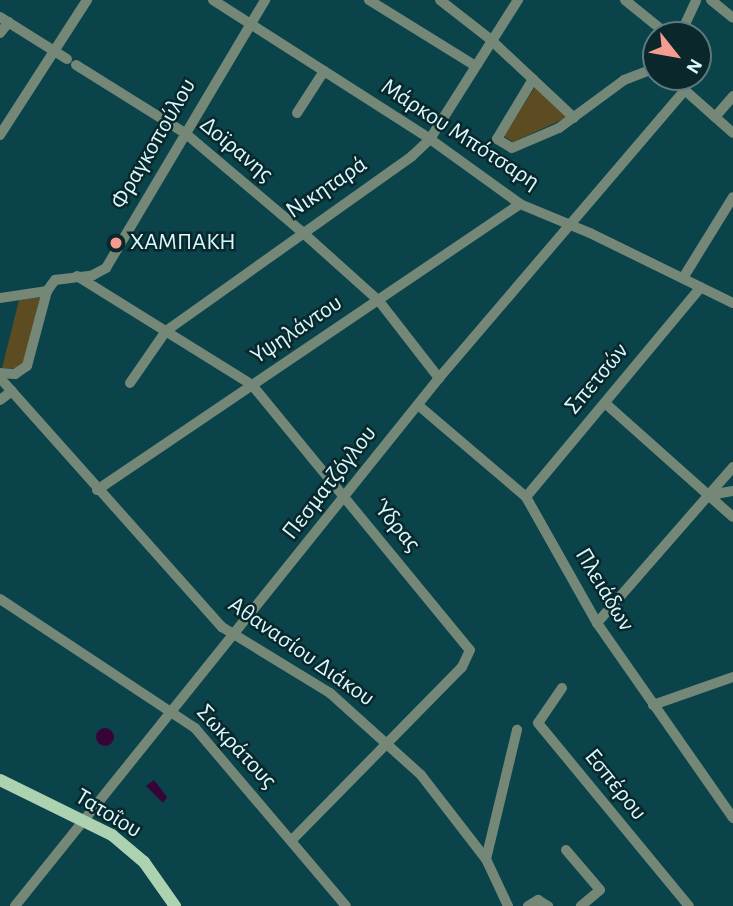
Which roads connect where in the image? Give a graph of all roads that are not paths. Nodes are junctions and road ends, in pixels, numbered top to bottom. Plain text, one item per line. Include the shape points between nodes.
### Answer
1 (87, 0) edge
2 (214, 0) edge
3 (265, 0) edge
4 (369, 0) edge
5 (440, 0) edge
6 (518, 0) edge
7 (625, 0) edge
8 (696, 0) edge
9 (711, 0) edge
10 (733, 18) edge
11 (5, 20) edge
12 (651, 21) edge
13 (686, 21) edge
14 (248, 23) junction
15 (0, 33) edge
16 (490, 39) junction
17 (57, 52) junction
18 (474, 65) junction
19 (324, 71) junction
20 (642, 73) edge
21 (533, 79) junction
22 (684, 91) edge
23 (686, 91) edge
24 (733, 96) edge
25 (297, 113) dead end
26 (715, 117) junction
27 (574, 118) junction
28 (184, 133) junction
29 (733, 133) edge
30 (0, 135) edge
31 (430, 139) junction
32 (733, 197) edge
33 (520, 204) junction
34 (568, 223) junction
35 (301, 231) junction
36 (78, 276) junction
37 (683, 278) junction
38 (701, 287) junction
39 (47, 291) junction
40 (0, 298) edge
41 (379, 300) junction
42 (733, 303) edge
43 (166, 331) junction
44 (0, 376) edge
45 (439, 378) junction
46 (130, 383) dead end
47 (253, 385) junction
48 (12, 391) junction
49 (0, 400) edge
50 (604, 403) junction
51 (418, 405) junction
52 (733, 467) edge
53 (97, 490) junction
54 (733, 491) edge
55 (709, 495) junction
56 (526, 497) junction
57 (345, 498) junction
58 (733, 517) edge
59 (0, 599) edge
60 (597, 623) junction
61 (235, 636) junction
62 (733, 677) edge
63 (562, 688) dead end
64 (653, 705) junction
65 (174, 712) junction
66 (517, 730) dead end
67 (389, 743) junction
68 (0, 780) edge
69 (733, 817) edge
70 (85, 821) junction
71 (292, 841) junction
72 (566, 850) dead end
73 (486, 859) junction
74 (15, 906) edge
75 (175, 906) edge
76 (346, 906) edge
77 (509, 906) edge
78 (528, 906) edge
79 (548, 906) edge
80 (581, 906) edge
81 (689, 906) edge

1 - 17 street
2 - 14 street, Μάρκου Μπότσαρη
3 - 14 street, Φραγκοπούλου
4 - 18 street
5 - 16 street
6 - 16 street, Νικηταρά
7 - 12 street
8 - 13 street
9 - 10 street
11 - 15 street
11 - 17 street, Δοϊρανης
14 - 19 street, Μάρκου Μπότσαρη
14 - 28 street, Φραγκοπούλου
16 - 18 street, Νικηταρά
16 - 21 street
17 - 28 street, Δοϊρανης
17 - 30 street
18 - 31 street, Νικηταρά
19 - 25 street
19 - 31 street, Μάρκου Μπότσαρη
20 - 27 street via 624,80
21 - 27 street
21 - 27 street via 497,139 512,148
22 - 34 street, Πεσματζόγλου
23 - 26 street
24 - 26 street
26 - 29 street
28 - 35 street, Δοϊρανης
28 - 36 street, Φραγκοπούλου via 106,268
31 - 33 street, Μάρκου Μπότσαρη
31 - 35 street, Νικηταρά
32 - 37 street
33 - 34 street, Μάρκου Μπότσαρη
33 - 41 street, Υψηλάντου
34 - 37 street, Μάρκου Μπότσαρη
34 - 45 street, Πεσματζόγλου
35 - 41 street, Δοϊρανης
35 - 43 street, Νικηταρά
36 - 39 street, Φραγκοπούλου via 55,280
36 - 43 street, Ύδρας
37 - 38 street, Μάρκου Μπότσαρη
38 - 42 street, Μάρκου Μπότσαρη
38 - 50 street, Σπετσών
39 - 40 street, Φραγκοπούλου
39 - 44 street via 27,366
41 - 45 street, Δοϊρανης
41 - 47 street, Υψηλάντου
43 - 46 street, Νικηταρά
43 - 47 street, Ύδρας
44 - 48 street, Αθανασίου Διάκου
45 - 51 street, Πεσματζόγλου
47 - 53 street, Υψηλάντου
47 - 57 street, Ύδρας
48 - 49 street
48 - 53 street, Αθανασίου Διάκου
50 - 55 street
50 - 56 street, Σπετσών
51 - 56 street, Πλειάδων
51 - 57 street, Πεσματζόγλου
52 - 55 street
53 - 61 street, Αθανασίου Διάκου
54 - 55 street
55 - 58 street
55 - 60 street
56 - 60 street, Πλειάδων
57 - 61 street, Πεσματζόγλου
57 - 67 street, Ύδρας via 470,650 462,667
59 - 65 street, Σωκράτους
60 - 64 street, Πλειάδων
61 - 65 street, Πεσματζόγλου
61 - 67 street, Αθανασίου Διάκου via 306,676
62 - 64 street
63 - 81 street, Εσπέρου via 538,723
64 - 69 street, Πλειάδων
65 - 70 street, Πεσματζόγλου
65 - 71 street, Σωκράτους via 195,728
66 - 73 street
67 - 71 street, Ύδρας
67 - 73 street, Αθανασίου Διάκου via 421,775
68 - 70 main road, Τατοΐου
70 - 74 street, Πεσματζόγλου
70 - 75 main road, Τατοΐου via 136,854
71 - 76 street, Σωκράτους
72 - 80 street via 599,887
73 - 77 street, Αθανασίου Διάκου
78 - 79 street via 538,900

